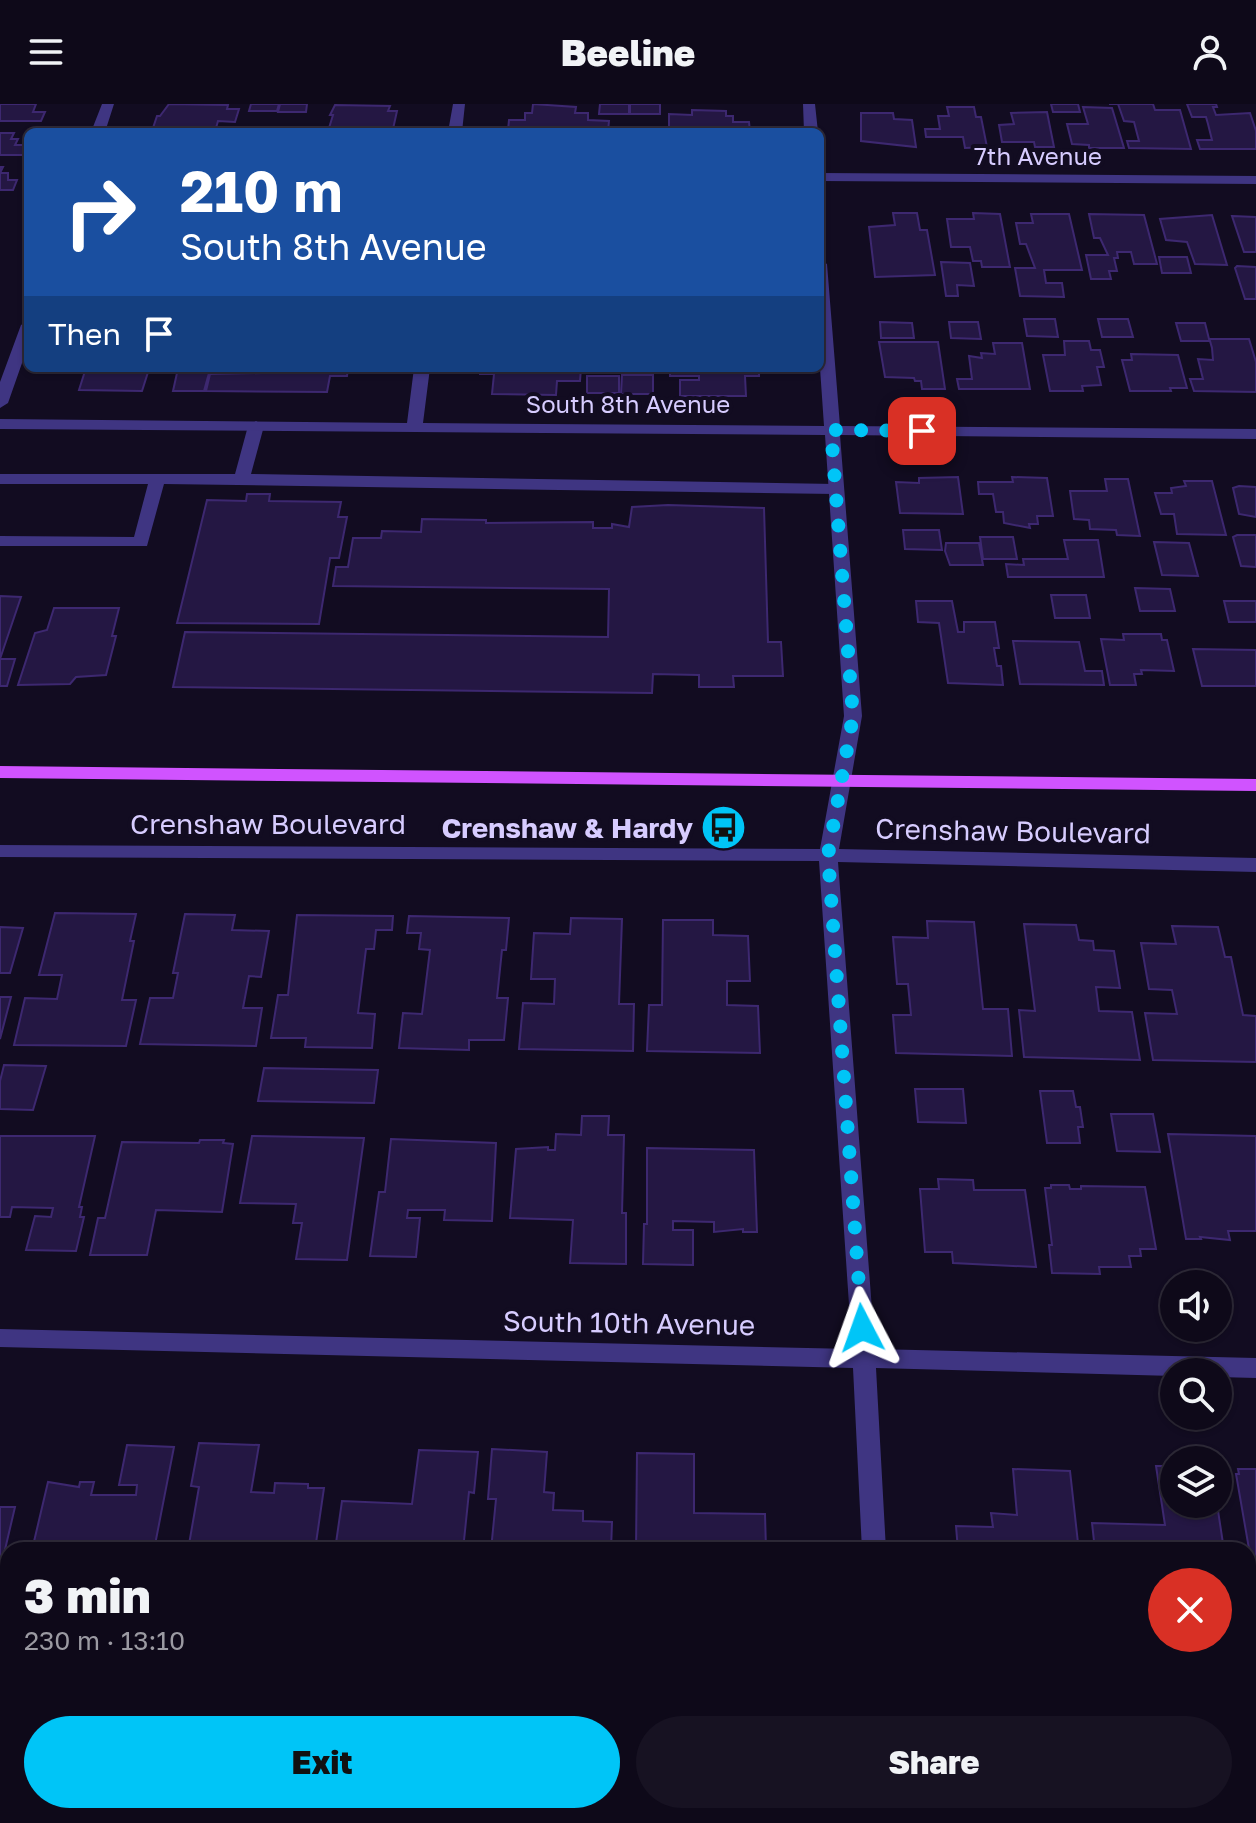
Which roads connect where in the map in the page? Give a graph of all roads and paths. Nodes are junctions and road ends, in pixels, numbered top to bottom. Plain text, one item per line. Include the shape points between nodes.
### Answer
1 (108, 104) edge
2 (459, 104) edge
3 (809, 104) edge
4 (99, 128) edge
5 (456, 128) edge
6 (811, 128) edge
7 (824, 177) edge
8 (1256, 180) edge
9 (824, 324) edge
10 (24, 336) edge
11 (421, 372) edge
12 (0, 403) edge
13 (0, 424) edge
14 (256, 426) junction
15 (414, 428) junction
16 (831, 430) junction
17 (1256, 434) edge
18 (0, 479) edge
19 (157, 479) junction
20 (242, 479) junction
21 (835, 489) junction
22 (0, 541) edge
23 (0, 772) edge
24 (842, 781) junction
25 (1256, 785) edge
26 (0, 851) edge
27 (828, 855) junction
28 (1256, 865) edge
29 (0, 1338) edge
30 (864, 1359) junction
31 (1256, 1368) edge
32 (874, 1542) edge

1 - 4 street
2 - 5 street
3 - 6 street
7 - 8 street, 7th Avenue
9 - 16 street
10 - 12 street
11 - 15 street
13 - 14 street, South 8th Avenue
14 - 15 street, South 8th Avenue
14 - 20 street
15 - 16 street, South 8th Avenue
16 - 17 street, South 8th Avenue
16 - 21 street
18 - 19 street
19 - 20 street
19 - 22 street via 141,542
20 - 21 street
21 - 24 street via 853,716
23 - 24 main road, Crenshaw Boulevard
24 - 25 main road, Crenshaw Boulevard
24 - 27 street
26 - 27 street, Crenshaw Boulevard
27 - 28 street, Crenshaw Boulevard
27 - 30 street
29 - 30 street, South 10th Avenue
30 - 31 street, South 10th Avenue
30 - 32 street

